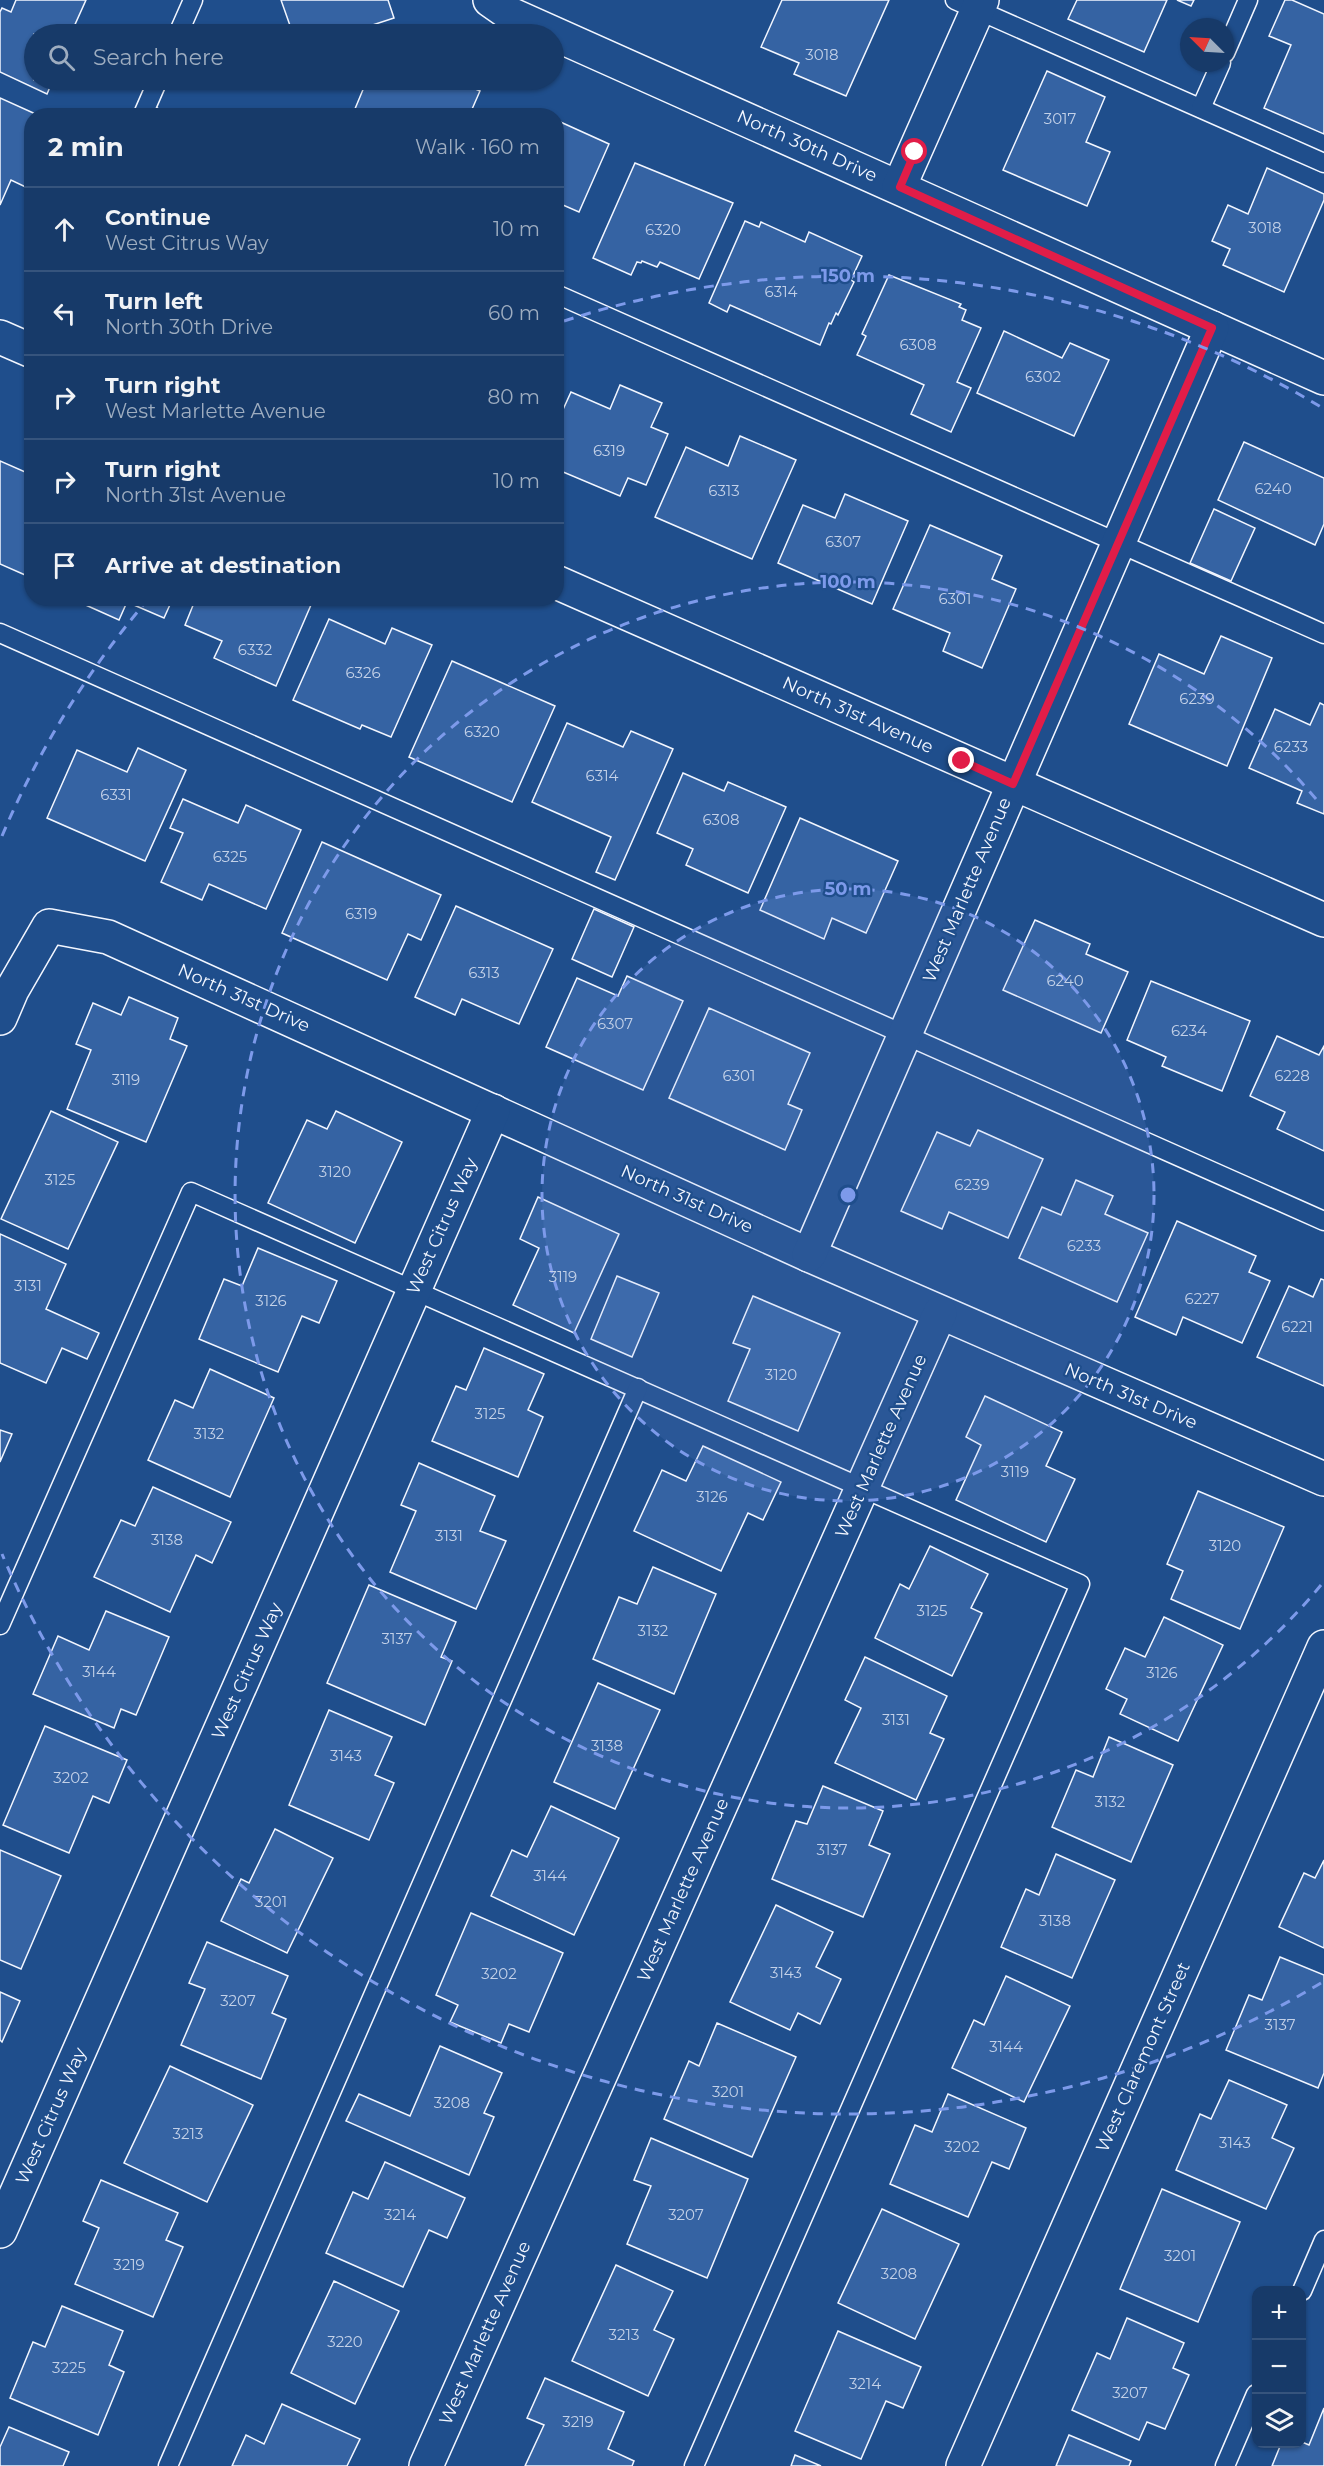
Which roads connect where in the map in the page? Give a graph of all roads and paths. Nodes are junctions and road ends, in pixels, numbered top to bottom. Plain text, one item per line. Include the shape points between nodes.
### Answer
1 (193, 0) edge
2 (489, 0) edge
3 (1248, 0) edge
4 (972, 3) edge
5 (182, 24) edge
6 (533, 24) edge
7 (1234, 32) edge
8 (564, 38) edge
9 (1217, 72) edge
10 (154, 90) edge
11 (146, 108) edge
12 (1201, 108) junction
13 (1324, 163) edge
14 (900, 187) junction
15 (564, 298) edge
16 (1212, 328) junction
17 (0, 337) edge
18 (24, 348) edge
19 (1324, 378) edge
20 (1118, 543) junction
21 (564, 586) edge
22 (0, 633) edge
23 (1324, 634) edge
24 (1013, 784) junction
25 (1324, 920) edge
26 (0, 1018) edge
27 (904, 1035) junction
28 (493, 1111) junction
29 (1324, 1221) edge
30 (809, 1255) junction
31 (415, 1289) junction
32 (940, 1313) junction
33 (638, 1388) junction
34 (1324, 1479) edge
35 (862, 1487) junction
36 (0, 1625) edge
37 (1324, 1647) edge
38 (0, 2231) edge
39 (1324, 2240) edge
40 (1305, 2286) edge
41 (1252, 2405) edge
42 (168, 2466) edge
43 (426, 2466) edge
44 (694, 2466) edge
45 (963, 2466) edge
46 (1225, 2466) edge

1 - 5 lane
2 - 6 street, North 30th Drive
3 - 7 lane
4 - 12 lane
4 - 14 street
8 - 14 street, North 30th Drive
9 - 12 lane
10 - 11 lane
12 - 13 lane
14 - 16 street, North 30th Drive
15 - 20 lane
16 - 19 street, North 30th Drive
16 - 20 street, West Marlette Avenue
17 - 18 street
20 - 23 lane
20 - 24 street, West Marlette Avenue
21 - 24 street, North 31st Avenue
22 - 27 lane
24 - 25 street, North 31st Avenue
24 - 27 street, West Marlette Avenue
26 - 28 street, North 31st Drive via 49,926 108,937
27 - 29 lane
27 - 30 street, West Marlette Avenue
28 - 30 street, North 31st Drive
28 - 31 street, West Citrus Way
30 - 32 street, North 31st Drive
31 - 33 lane
31 - 36 lane via 191,1192
31 - 38 street, West Citrus Way
32 - 34 street, North 31st Drive
32 - 35 street, West Marlette Avenue
33 - 35 lane
33 - 42 lane
35 - 43 street, West Marlette Avenue
35 - 44 lane via 1080,1584
37 - 45 street, West Claremont Street
39 - 40 lane
41 - 46 lane

